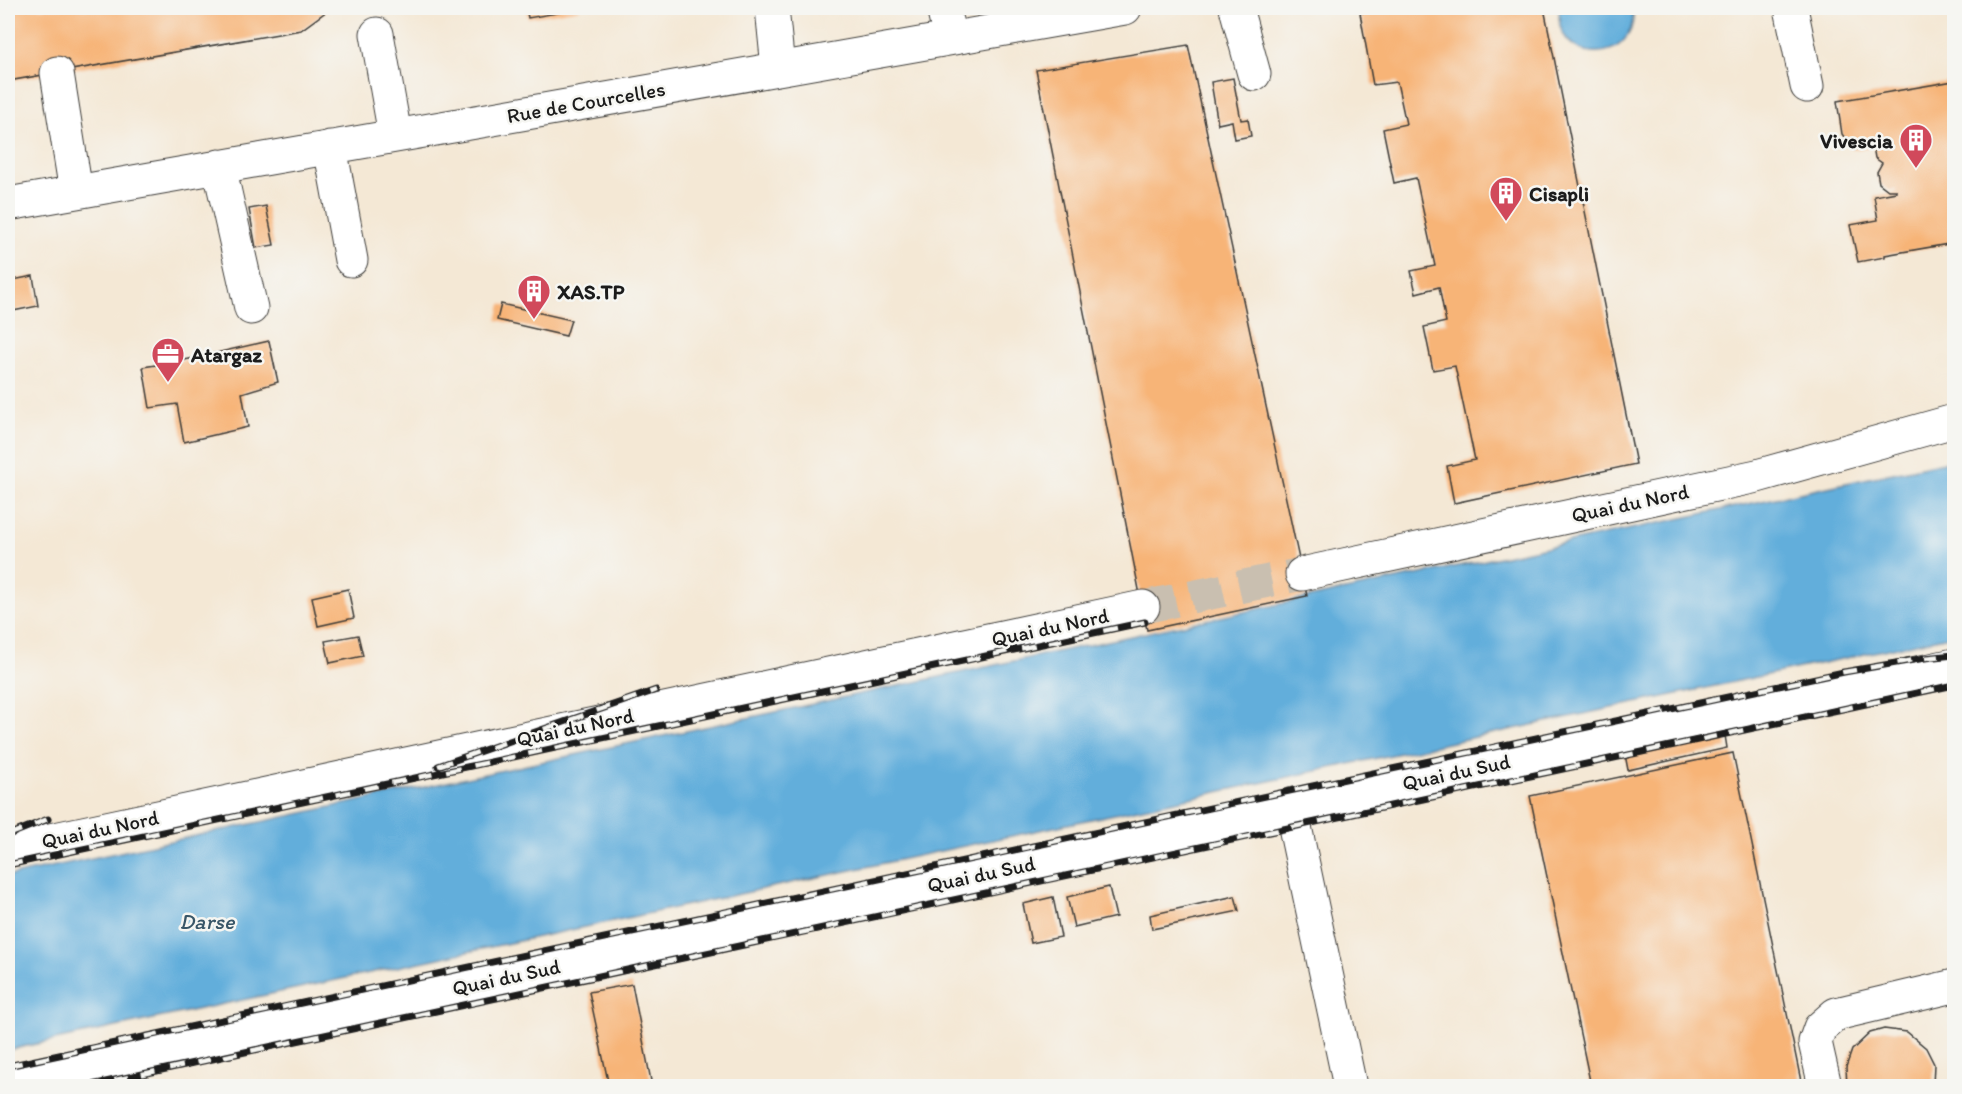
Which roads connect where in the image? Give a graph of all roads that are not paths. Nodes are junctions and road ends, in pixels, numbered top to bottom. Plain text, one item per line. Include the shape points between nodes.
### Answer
1 (772, 8) edge
2 (1125, 8) edge
3 (1236, 8) edge
4 (1791, 8) edge
5 (1052, 14) edge
6 (947, 23) edge
7 (377, 34) dead end
8 (778, 68) junction
9 (57, 73) dead end
10 (1254, 74) dead end
11 (1807, 86) dead end
12 (395, 135) junction
13 (330, 147) junction
14 (219, 166) junction
15 (76, 192) junction
16 (8, 204) edge
17 (351, 260) dead end
18 (251, 308) dead end
19 (1954, 421) edge
20 (1302, 573) tunnel mouth
21 (1143, 608) tunnel mouth
22 (1954, 665) edge
23 (1291, 808) junction
24 (8, 849) edge
25 (1954, 986) edge
26 (8, 1084) edge
27 (1350, 1086) edge
28 (1824, 1086) edge

1 - 8 street
2 - 5 street, Rue de Courcelles
3 - 10 street
4 - 11 street
5 - 6 street, Rue de Courcelles
6 - 8 street, Rue de Courcelles
7 - 12 street
8 - 12 street, Rue de Courcelles
9 - 15 street
12 - 13 street, Rue de Courcelles
13 - 14 street, Rue de Courcelles
13 - 17 street
14 - 15 street, Rue de Courcelles
14 - 18 street
15 - 16 street, Rue de Courcelles
19 - 20 street, Quai du Nord via 1757,476
21 - 24 street, Quai du Nord
22 - 23 street, Quai du Sud
23 - 26 street, Quai du Sud
23 - 27 street
25 - 28 street via 1836,1014 1820,1028 1815,1042

